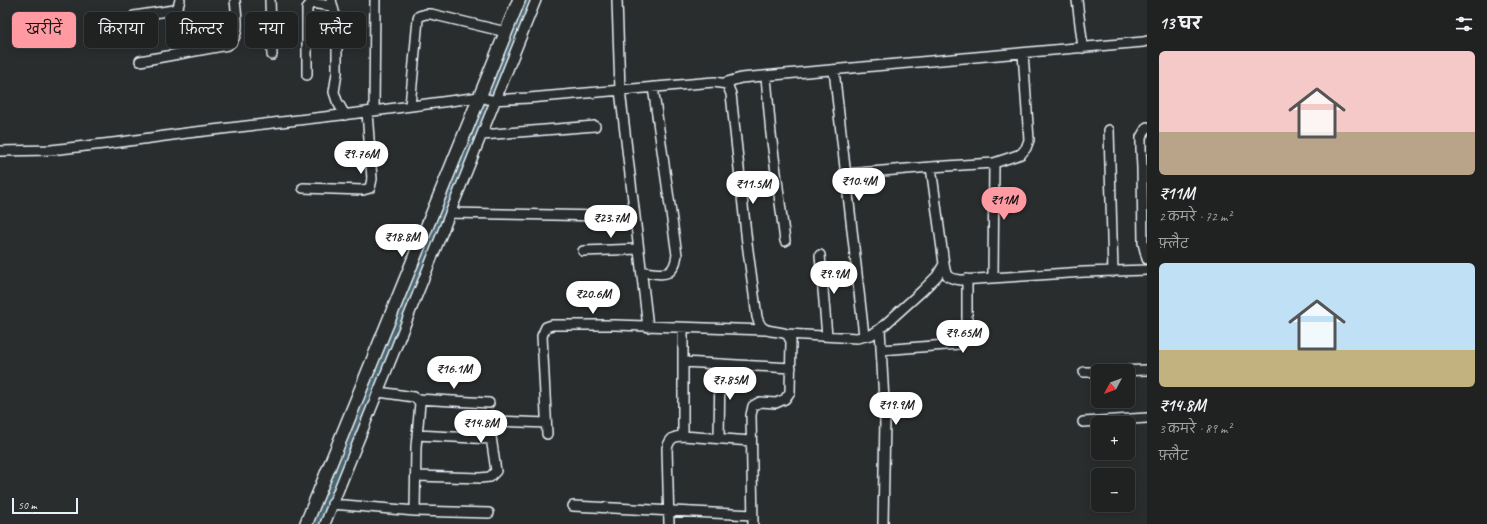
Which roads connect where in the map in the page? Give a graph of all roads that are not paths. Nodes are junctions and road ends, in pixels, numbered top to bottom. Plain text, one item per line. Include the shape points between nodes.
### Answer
1 (180, 0) edge
2 (235, 0) edge
3 (270, 0) edge
4 (375, 0) edge
5 (519, 0) edge
6 (536, 0) edge
7 (617, 0) edge
8 (1077, 0) edge
9 (331, 3) edge
10 (158, 12) edge
11 (506, 32) junction
12 (1147, 40) edge
13 (1083, 48) junction
14 (1023, 53) junction
15 (272, 55) dead end
16 (140, 61) dead end
17 (834, 70) junction
18 (307, 75) dead end
19 (766, 77) junction
20 (724, 83) junction
21 (653, 87) junction
22 (620, 90) junction
23 (488, 98) junction
24 (410, 106) junction
25 (370, 111) junction
26 (345, 115) junction
27 (595, 126) dead end
28 (1147, 127) edge
29 (1109, 130) dead end
30 (482, 135) junction
31 (0, 152) edge
32 (994, 163) junction
33 (932, 167) junction
34 (846, 174) junction
35 (303, 188) dead end
36 (450, 213) junction
37 (602, 216) dead end
38 (784, 241) dead end
39 (639, 249) junction
40 (583, 251) dead end
41 (820, 255) dead end
42 (1147, 259) edge
43 (944, 264) junction
44 (1147, 270) edge
45 (642, 272) junction
46 (1112, 272) junction
47 (993, 278) junction
48 (968, 279) junction
49 (648, 326) junction
50 (683, 328) junction
51 (880, 329) junction
52 (766, 330) junction
53 (787, 334) junction
54 (828, 336) junction
55 (864, 336) junction
56 (881, 350) junction
57 (683, 362) junction
58 (720, 364) junction
59 (791, 368) junction
60 (1135, 370) edge
61 (1147, 370) edge
62 (1084, 372) dead end
63 (1091, 372) edge
64 (379, 392) junction
65 (418, 399) junction
66 (489, 403) dead end
67 (1147, 418) edge
68 (1083, 422) dead end
69 (546, 423) junction
70 (547, 434) dead end
71 (417, 435) junction
72 (683, 436) junction
73 (491, 439) junction
74 (719, 439) junction
75 (751, 441) junction
76 (416, 476) junction
77 (332, 504) junction
78 (574, 506) dead end
79 (415, 511) junction
80 (669, 511) junction
81 (489, 513) dead end
82 (753, 520) edge
83 (306, 524) edge
84 (325, 524) edge
85 (669, 524) edge
86 (883, 524) edge

1 - 10 street via 174,10
2 - 16 street via 236,36 228,46
3 - 15 street
4 - 25 street
5 - 11 street
6 - 23 street
7 - 22 street
8 - 13 street
9 - 18 street via 312,3 307,8
9 - 26 street via 337,23 334,92 336,101
11 - 23 street
11 - 24 street via 430,14 420,16
12 - 13 street
13 - 14 street
14 - 17 street
14 - 32 street via 1029,140 1021,154
17 - 19 street
17 - 34 street
19 - 20 street via 732,79
19 - 38 street
20 - 21 street
20 - 52 street via 731,94 757,317 759,326
21 - 22 street
21 - 45 street via 677,255 672,272
22 - 23 street via 529,98
22 - 39 street
23 - 24 street
23 - 30 street
23 - 83 street
24 - 25 street
25 - 26 street
25 - 35 street via 370,188
26 - 31 street via 51,150
27 - 30 street
28 - 42 street via 1141,137 1141,150 1143,243
29 - 46 street
30 - 36 street
32 - 33 street
32 - 47 street
33 - 34 street
33 - 43 street
34 - 55 street
36 - 37 street
36 - 64 street
39 - 40 street
39 - 45 street
41 - 54 street
43 - 48 street via 946,274 950,278
43 - 51 street via 937,276
44 - 46 street
45 - 49 street
46 - 47 street
47 - 48 street
48 - 56 street via 965,340 959,344
49 - 50 street
49 - 69 street via 546,327 542,336
50 - 52 street
50 - 57 street
51 - 55 street
51 - 56 street
52 - 53 street
53 - 54 street
53 - 59 street via 791,341
54 - 55 street
56 - 86 street via 885,419
57 - 58 street
57 - 72 street
58 - 59 street
58 - 74 street
59 - 75 street via 790,392 785,399 776,403 760,402 753,406 750,415
60 - 61 street
62 - 63 street
64 - 65 street
64 - 77 street
65 - 66 street
65 - 71 street via 420,403
67 - 68 street
69 - 70 street
69 - 73 street via 494,421 490,430
71 - 73 street
71 - 76 street
72 - 74 street
72 - 80 street via 675,436 667,448
73 - 76 street via 496,471 490,477
74 - 75 street
75 - 82 street
76 - 79 street
77 - 79 street
77 - 84 street
78 - 80 street
79 - 81 street
80 - 82 street
80 - 85 street

